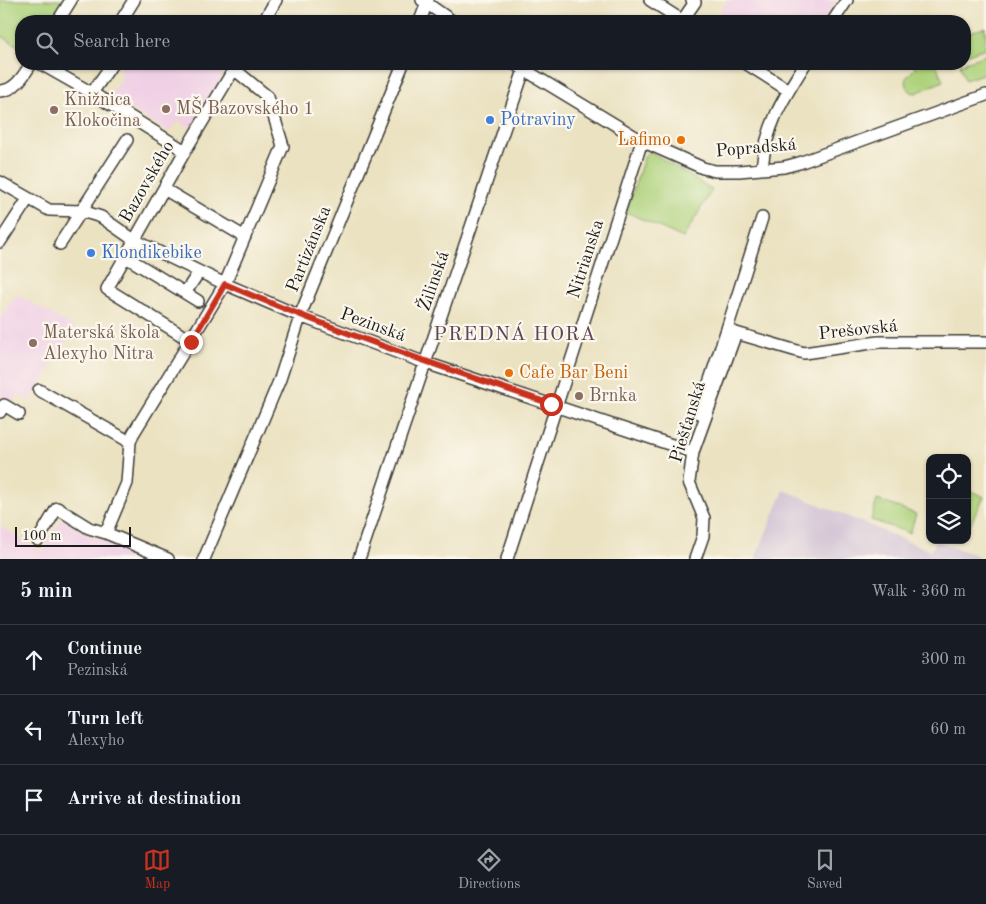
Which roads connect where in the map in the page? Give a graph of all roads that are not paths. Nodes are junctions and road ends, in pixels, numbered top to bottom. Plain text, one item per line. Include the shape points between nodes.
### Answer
1 (71, 0) edge
2 (134, 0) edge
3 (276, 0) edge
4 (650, 0) edge
5 (692, 0) edge
6 (847, 0) edge
7 (426, 1) edge
8 (62, 15) edge
9 (125, 15) edge
10 (267, 15) edge
11 (422, 15) edge
12 (444, 15) edge
13 (674, 15) edge
14 (687, 15) edge
15 (837, 15) edge
16 (27, 70) edge
17 (52, 70) edge
18 (108, 70) edge
19 (234, 70) edge
20 (240, 70) edge
21 (401, 70) edge
22 (518, 70) edge
23 (524, 70) edge
24 (756, 70) edge
25 (801, 70) edge
26 (788, 90) junction
27 (0, 91) edge
28 (92, 92) junction
29 (986, 95) edge
30 (127, 140) dead end
31 (642, 141) junction
32 (185, 151) junction
33 (762, 168) junction
34 (0, 182) edge
35 (164, 188) junction
36 (28, 199) junction
37 (82, 210) junction
38 (762, 218) dead end
39 (244, 237) junction
40 (134, 240) junction
41 (0, 242) edge
42 (60, 244) dead end
43 (126, 257) junction
44 (199, 272) junction
45 (225, 284) junction
46 (185, 293) junction
47 (198, 301) dead end
48 (300, 316) junction
49 (731, 331) junction
50 (191, 342) junction
51 (986, 342) edge
52 (425, 362) junction
53 (39, 390) dead end
54 (557, 406) junction
55 (0, 412) edge
56 (19, 414) dead end
57 (130, 442) junction
58 (690, 451) junction
59 (106, 533) junction
60 (38, 540) dead end
61 (168, 559) edge
62 (204, 559) edge
63 (359, 559) edge
64 (507, 559) edge
65 (695, 559) edge

1 - 8 street
2 - 9 street
3 - 10 street
4 - 13 street
5 - 14 street via 695,2
6 - 15 street
7 - 11 street
7 - 12 street
16 - 27 street via 16,84
17 - 28 street
18 - 28 street
19 - 32 street, Bazovského
20 - 39 street via 268,97 283,146
21 - 48 street, Partizánska
22 - 52 street, Žilinská
23 - 31 street, Popradská
24 - 26 street
25 - 26 street
26 - 33 street via 770,127
28 - 32 street
29 - 33 street, Popradská via 799,163
30 - 37 street
31 - 33 street, Popradská via 715,171
31 - 54 street, Nitrianska
32 - 35 street, Bazovského
34 - 36 street
35 - 39 street
35 - 40 street, Bazovského
36 - 37 street via 49,210
36 - 41 street
37 - 40 street, Pezinská via 101,217
37 - 42 street
38 - 49 street, Piešťanská
39 - 45 street
40 - 43 street, Bazovského
40 - 44 street, Pezinská
43 - 46 street
43 - 50 street, Bazovského via 108,289
44 - 45 street, Pezinská
44 - 46 street
45 - 48 street, Pezinská
45 - 50 street
46 - 47 street
48 - 52 street, Pezinská
48 - 62 street, Partizánska via 280,379
49 - 51 street, Prešovská via 804,353 878,342
49 - 58 street, Piešťanská
50 - 57 street
52 - 54 street, Pezinská
52 - 63 street, Žilinská
53 - 57 street
54 - 58 street, Pezinská
54 - 64 street, Nitrianska
55 - 56 street via 4,405
57 - 59 street via 127,483
58 - 65 street, Piešťanská via 689,482 704,518 703,536
59 - 60 street via 89,528 57,508
59 - 61 street

